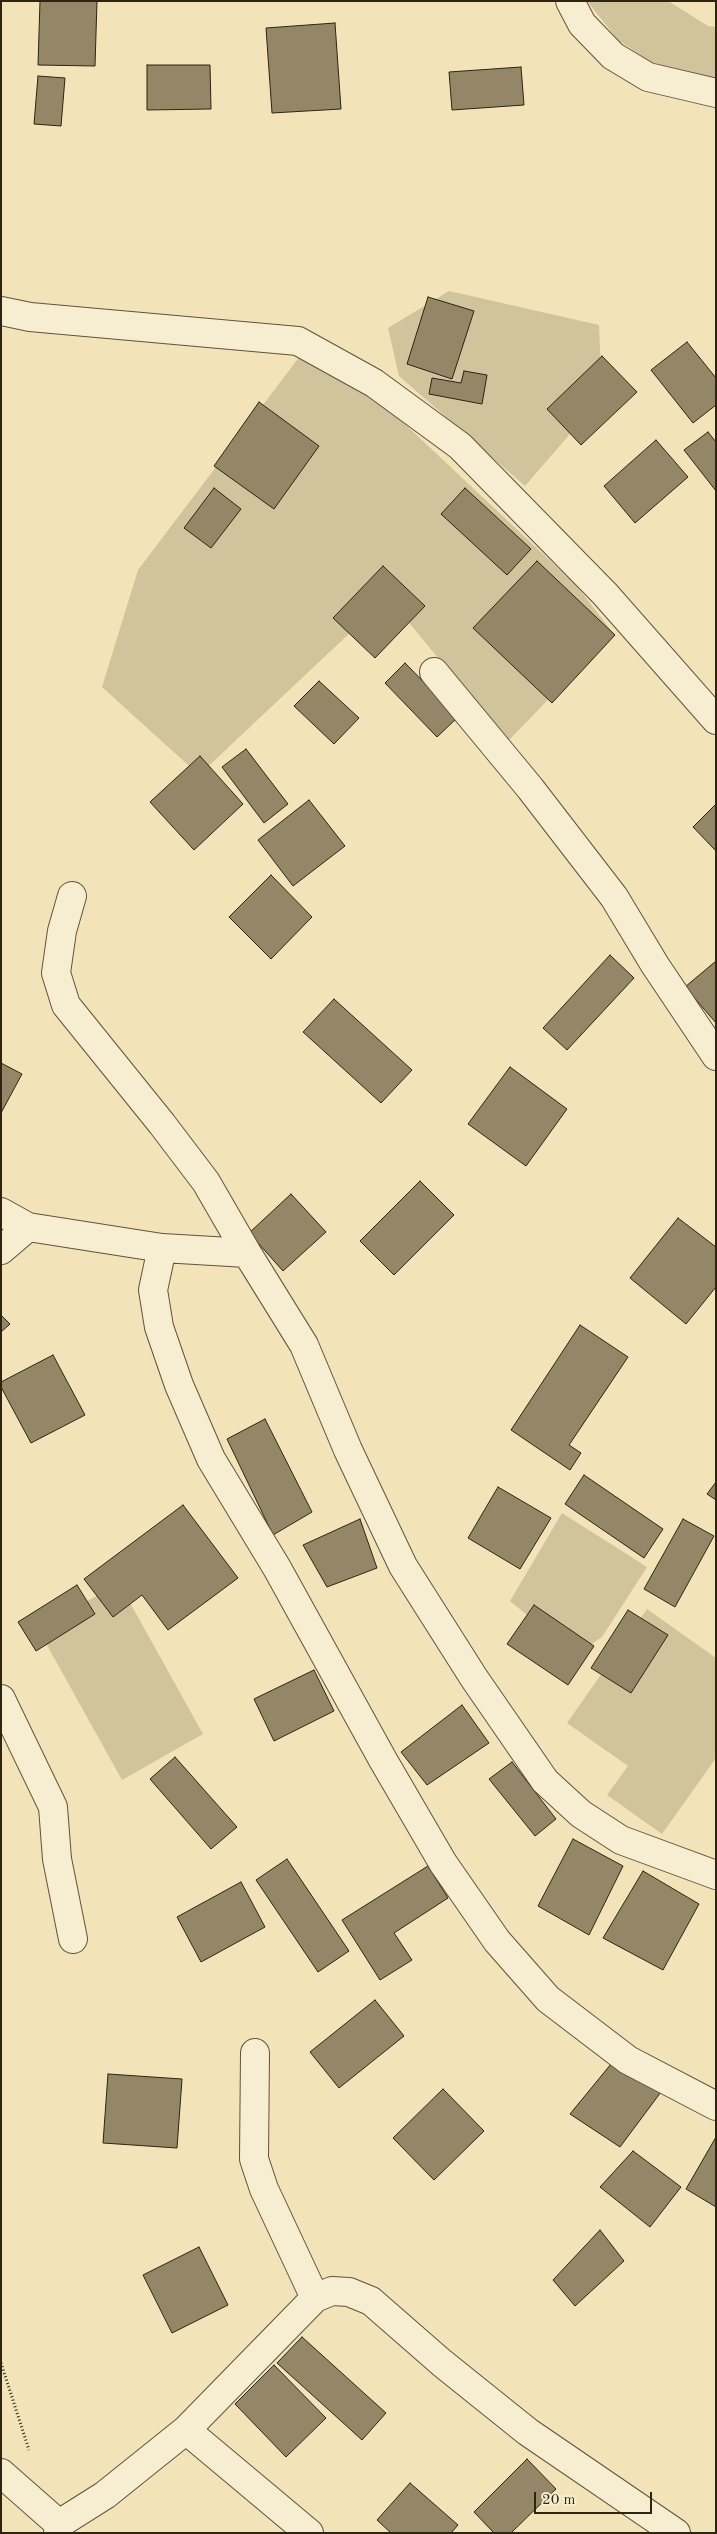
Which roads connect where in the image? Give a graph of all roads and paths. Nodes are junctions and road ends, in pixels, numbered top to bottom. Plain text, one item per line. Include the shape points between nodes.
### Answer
1 (570, 1) edge
2 (716, 93) edge
3 (1, 311) edge
4 (434, 672) dead end
5 (716, 720) edge
6 (72, 896) dead end
7 (716, 1056) edge
8 (1, 1212) edge
9 (28, 1227) junction
10 (162, 1248) junction
11 (1, 1250) edge
12 (247, 1253) junction
13 (1, 1699) edge
14 (716, 1875) edge
15 (73, 1939) dead end
16 (255, 2053) dead end
17 (716, 2106) edge
18 (315, 2298) junction
19 (1, 2363) edge
20 (186, 2430) junction
21 (31, 2456) dead end
22 (1, 2473) edge
23 (59, 2529) edge
24 (309, 2533) edge
25 (676, 2533) edge

1 - 2 street via 582,24 613,56 648,77
3 - 5 street via 30,317 298,341 374,383 460,446 605,594
4 - 7 street via 614,897 655,966
6 - 12 street via 62,931 56,973 66,1005 206,1182
8 - 9 street
9 - 10 street
9 - 11 street
10 - 12 street
10 - 17 street via 153,1290 159,1327 179,1385 211,1459 277,1568 443,1863 497,1941 548,1999 628,2060
12 - 14 street via 304,1345 348,1450 403,1566 545,1781 581,1814 621,1840
13 - 15 street via 53,1807 57,1859
16 - 18 street via 254,2159 264,2189
18 - 20 street
18 - 25 street via 332,2291 349,2292 371,2301 528,2432
19 - 21 path
20 - 23 street
20 - 24 street
22 - 23 street

